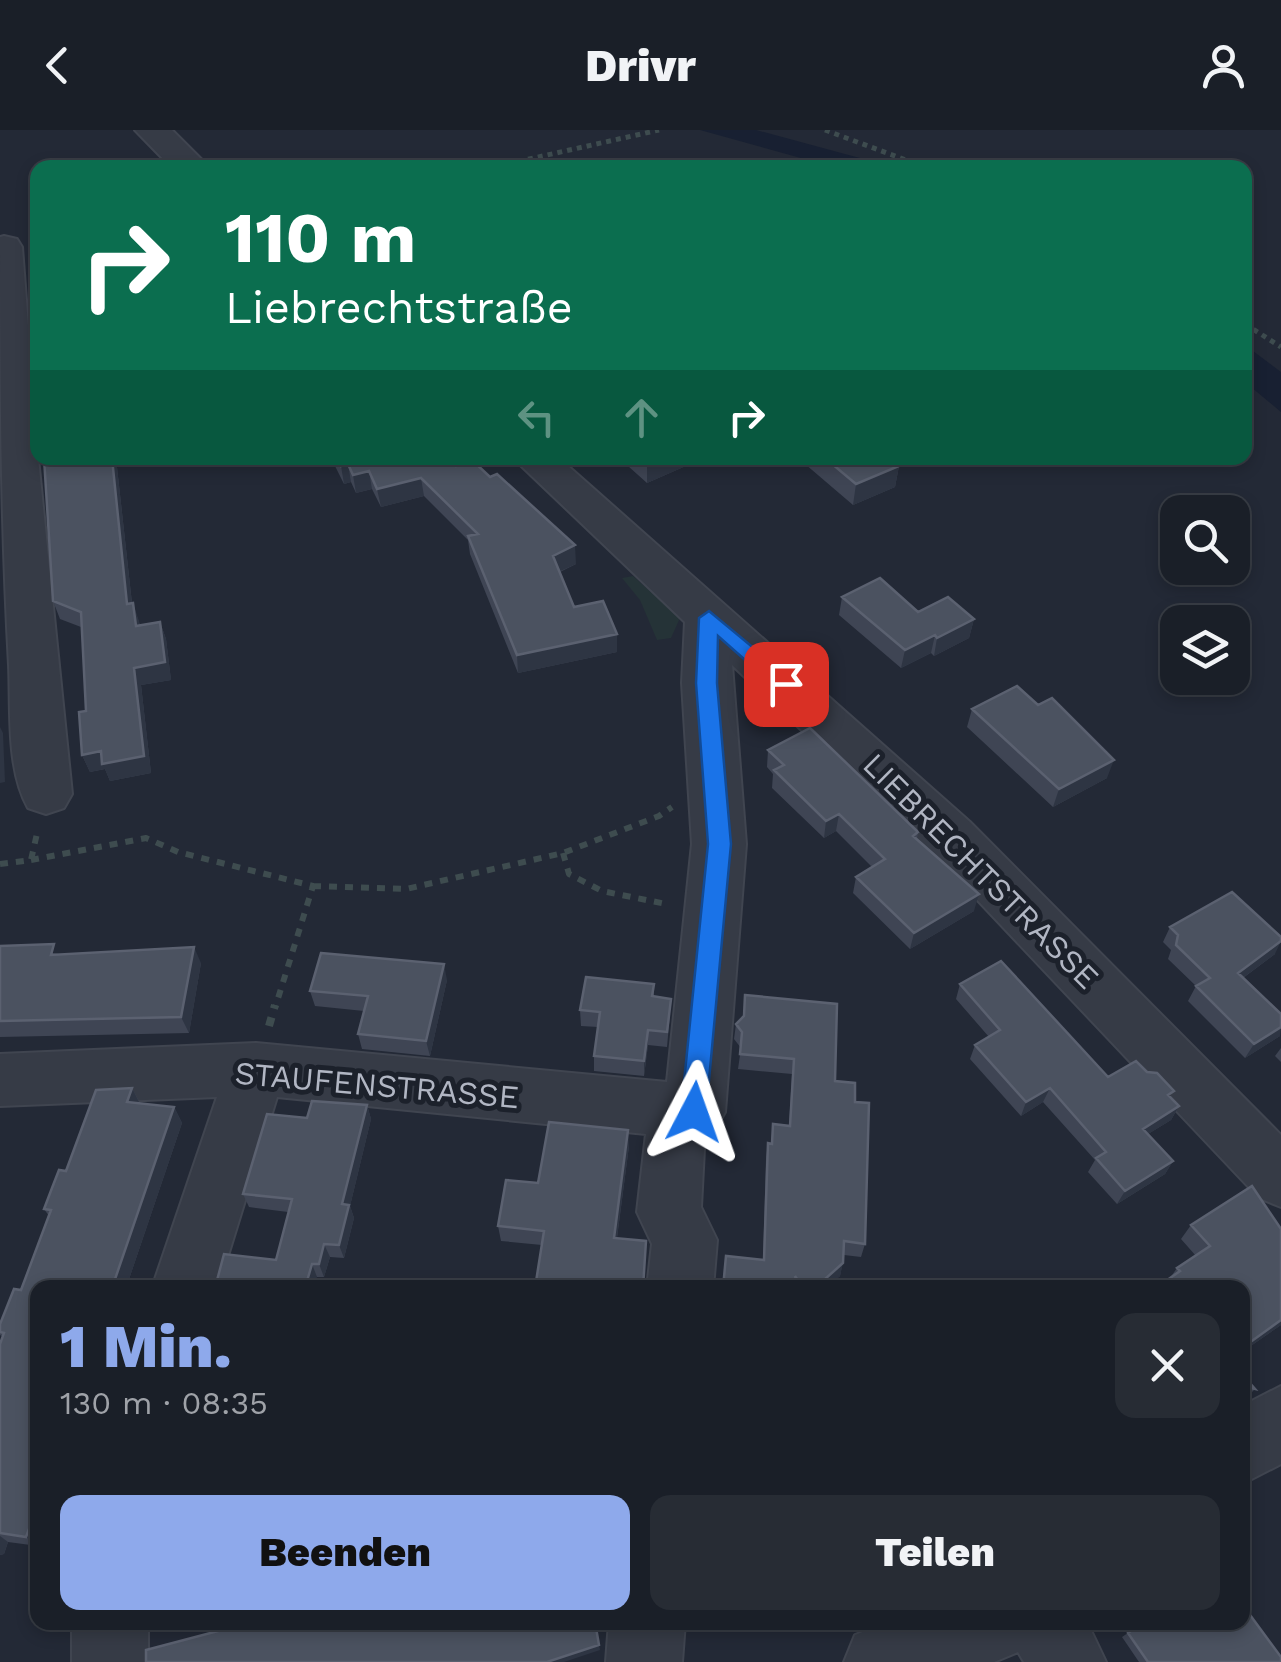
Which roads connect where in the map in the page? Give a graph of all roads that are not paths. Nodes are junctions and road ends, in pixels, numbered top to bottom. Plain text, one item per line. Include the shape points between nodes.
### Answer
1 (152, 130) edge
2 (184, 160) edge
3 (14, 245) edge
4 (7, 386) edge
5 (542, 465) edge
6 (10, 475) edge
7 (709, 618) junction
8 (17, 680) edge
9 (46, 794) road end
10 (256, 1069) junction
11 (0, 1080) edge
12 (694, 1112) junction
13 (1281, 1178) edge
14 (189, 1280) edge
15 (681, 1280) edge
16 (1281, 1421) edge
17 (1250, 1443) edge
18 (110, 1630) edge
19 (647, 1630) edge
20 (979, 1630) edge
21 (1047, 1630) edge
22 (110, 1662) edge
23 (644, 1662) edge
24 (882, 1662) edge
25 (1068, 1662) edge

1 - 2 street
3 - 4 street
4 - 6 street
5 - 7 street, LIEBRECHTSTRASSE
6 - 8 street
7 - 12 street via 706,683 720,844
7 - 13 street, LIEBRECHTSTRASSE via 952,837
8 - 9 street
10 - 11 street, STAUFENSTRASSE
10 - 12 street, STAUFENSTRASSE
10 - 14 street
12 - 15 street via 673,1142 669,1212 685,1240
16 - 17 street
18 - 22 street
19 - 23 street
20 - 24 street
21 - 25 street

